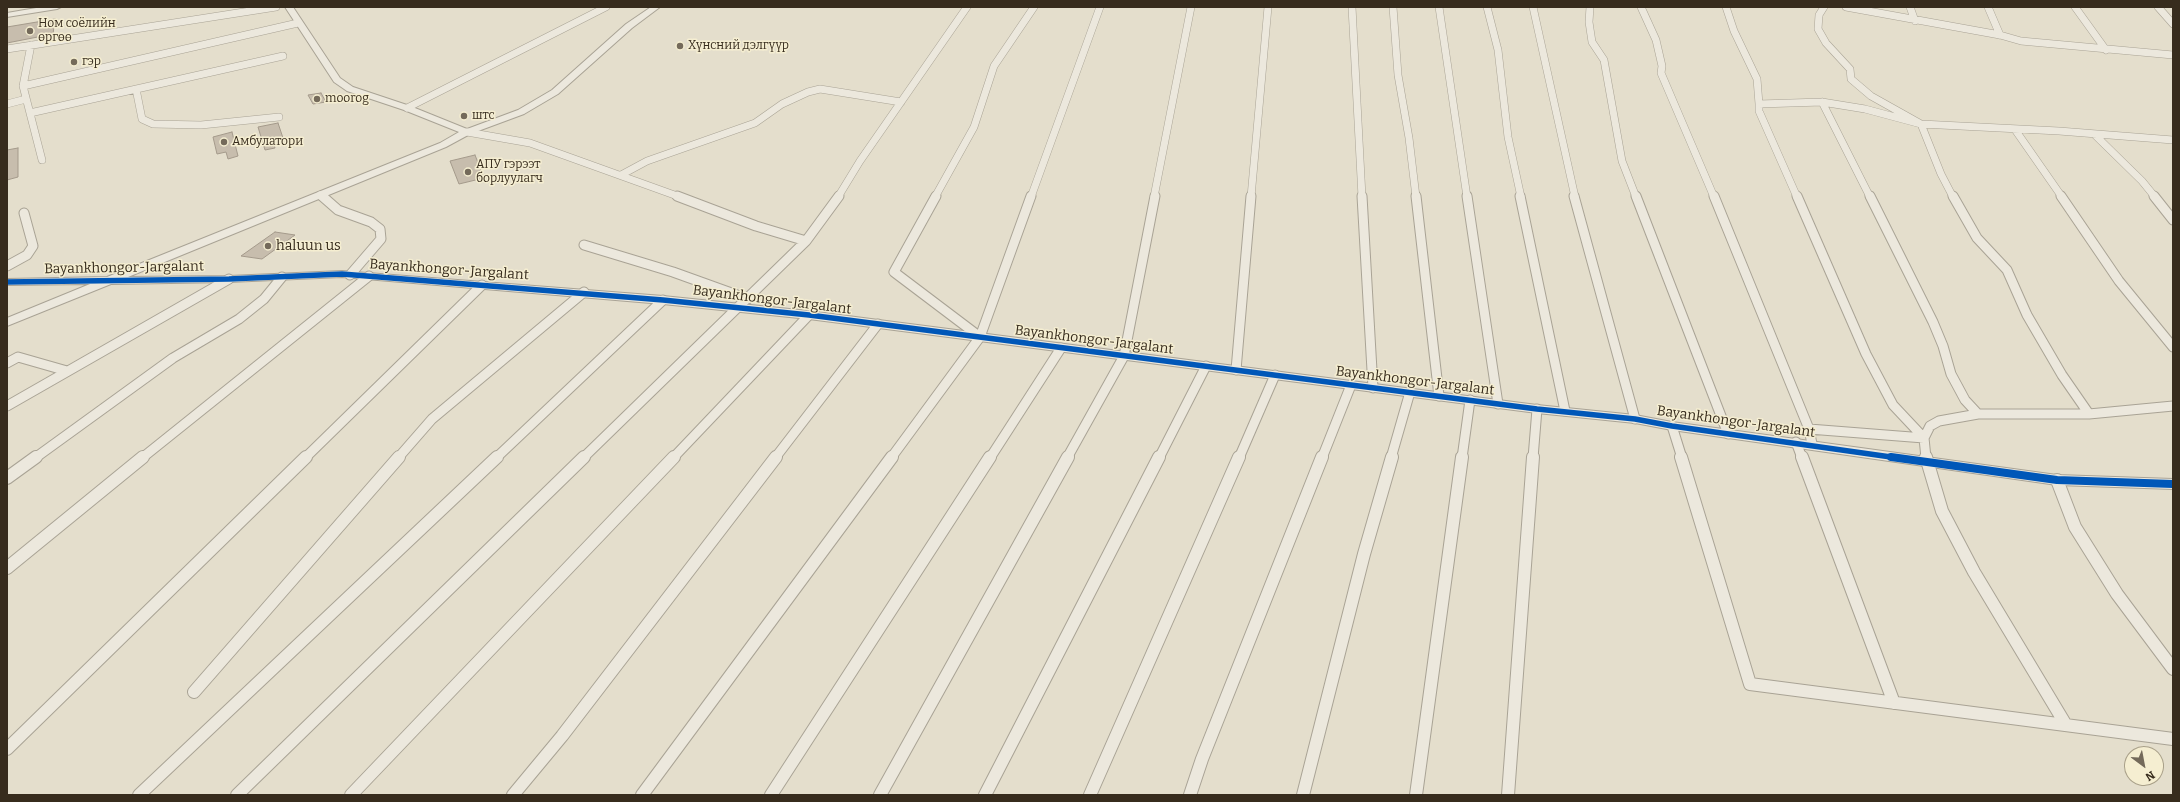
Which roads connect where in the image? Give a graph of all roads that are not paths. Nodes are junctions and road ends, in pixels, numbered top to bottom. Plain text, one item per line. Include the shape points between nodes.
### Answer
1 (57, 7) edge
2 (276, 7) edge
3 (290, 7) edge
4 (606, 7) edge
5 (656, 7) edge
6 (967, 7) edge
7 (1034, 7) edge
8 (1100, 7) edge
9 (1191, 7) edge
10 (1268, 7) edge
11 (1352, 7) edge
12 (1393, 7) edge
13 (1439, 7) edge
14 (1487, 7) edge
15 (1533, 7) edge
16 (1590, 7) edge
17 (1641, 7) edge
18 (1726, 7) edge
19 (1824, 7) edge
20 (1846, 7) edge
21 (1910, 7) edge
22 (1988, 7) edge
23 (2075, 7) edge
24 (2158, 7) edge
25 (7, 15) edge
26 (1915, 21) junction
27 (298, 23) junction
28 (2173, 24) edge
29 (2000, 35) junction
30 (31, 45) junction
31 (7, 49) edge
32 (2106, 50) junction
33 (2173, 54) edge
34 (284, 56) dead end
35 (23, 86) junction
36 (136, 89) junction
37 (26, 99) junction
38 (901, 102) junction
39 (1822, 102) junction
40 (7, 104) edge
41 (1759, 104) junction
42 (407, 108) junction
43 (30, 113) junction
44 (279, 118) dead end
45 (1922, 124) junction
46 (2016, 130) junction
47 (467, 132) junction
48 (2095, 135) junction
49 (2173, 140) edge
50 (42, 160) dead end
51 (621, 175) junction
52 (320, 195) junction
53 (24, 213) dead end
54 (2173, 220) edge
55 (806, 241) junction
56 (584, 245) dead end
57 (7, 266) edge
58 (350, 275) junction
59 (369, 276) junction
60 (282, 277) junction
61 (229, 279) junction
62 (109, 281) junction
63 (7, 282) edge
64 (482, 284) junction
65 (584, 292) junction
66 (748, 299) junction
67 (663, 300) junction
68 (738, 309) junction
69 (809, 315) junction
70 (7, 322) edge
71 (878, 324) junction
72 (980, 337) junction
73 (2173, 347) edge
74 (1061, 348) junction
75 (1124, 356) junction
76 (7, 363) edge
77 (1206, 366) junction
78 (1236, 370) junction
79 (67, 371) junction
80 (1275, 375) junction
81 (1351, 385) junction
82 (1373, 388) junction
83 (1410, 392) junction
84 (1439, 396) junction
85 (1470, 400) junction
86 (1498, 404) junction
87 (7, 406) edge
88 (2173, 406) edge
89 (1537, 409) junction
90 (1565, 411) junction
91 (1978, 414) junction
92 (2089, 414) junction
93 (1635, 419) junction
94 (1672, 426) junction
95 (1809, 428) junction
96 (1728, 434) junction
97 (1924, 438) junction
98 (1796, 442) junction
99 (1812, 444) junction
100 (1926, 462) junction
101 (7, 478) edge
102 (2057, 480) junction
103 (2173, 484) edge
104 (7, 568) edge
105 (2173, 669) edge
106 (194, 692) dead end
107 (1894, 703) junction
108 (2066, 725) junction
109 (2173, 739) edge
110 (7, 750) edge
111 (139, 795) edge
112 (237, 795) edge
113 (351, 795) edge
114 (513, 795) edge
115 (642, 795) edge
116 (771, 795) edge
117 (880, 795) edge
118 (985, 795) edge
119 (1090, 795) edge
120 (1190, 795) edge
121 (1303, 795) edge
122 (1416, 795) edge
123 (1508, 795) edge

1 - 25 street
2 - 30 street
3 - 27 street
4 - 42 street
5 - 47 street via 629,26 555,92 521,112
6 - 38 street
7 - 72 street via 994,66 974,127 894,272
8 - 72 street
9 - 75 street
10 - 78 street
11 - 82 street
12 - 84 street via 1398,75 1409,138
13 - 86 street
14 - 90 street via 1498,50 1508,137
15 - 93 street via 1579,217
16 - 96 street via 1592,42 1604,60 1622,161
17 - 95 street via 1656,40 1662,66 1661,73
18 - 41 street via 1734,32 1757,79
19 - 45 street via 1819,15 1818,29 1826,43 1850,69 1852,79 1871,96
20 - 26 street
21 - 26 street
22 - 29 street
23 - 32 street
24 - 28 street
26 - 29 street
27 - 35 street
27 - 42 street via 337,80 350,89
29 - 32 street via 2021,41
30 - 31 street
30 - 35 street
32 - 33 street
34 - 36 street
35 - 37 street
36 - 43 street
36 - 44 street via 142,119 153,124 201,125
37 - 40 street
37 - 43 street
38 - 51 street via 820,89 808,92 782,104 755,123 647,161
38 - 55 street
39 - 41 street
39 - 45 street via 1865,109
39 - 91 street via 1933,322 1943,346 1950,374 1965,400
41 - 97 street via 1759,111 1866,354 1893,405
42 - 47 street
43 - 50 street
45 - 46 street
45 - 92 street via 1941,174 1957,204 1977,238 2007,270 2027,315 2062,375
46 - 48 street
46 - 73 street via 2119,281
47 - 51 street via 530,143
47 - 52 street via 443,145
48 - 49 street
48 - 54 street via 2142,181
51 - 55 street via 756,226
52 - 58 street via 338,210 371,222 380,229 381,239
52 - 62 street
53 - 57 street via 33,246 27,255
55 - 66 street
56 - 66 street via 673,272
58 - 59 street, Bayankhongor-Jargalant
58 - 60 street, Bayankhongor-Jargalant
59 - 64 street, Bayankhongor-Jargalant
59 - 104 street
60 - 61 street, Bayankhongor-Jargalant
60 - 101 street via 264,299 239,319 174,358
61 - 62 street, Bayankhongor-Jargalant
61 - 79 street
62 - 63 street, Bayankhongor-Jargalant
62 - 70 street
64 - 65 street, Bayankhongor-Jargalant
64 - 110 street
65 - 67 street, Bayankhongor-Jargalant
65 - 106 street via 432,419
66 - 68 street
67 - 68 street, Bayankhongor-Jargalant
67 - 111 street
68 - 69 street, Bayankhongor-Jargalant
68 - 112 street
69 - 71 street, Bayankhongor-Jargalant
69 - 113 street
71 - 72 street, Bayankhongor-Jargalant
71 - 114 street via 567,729
72 - 74 street, Bayankhongor-Jargalant
72 - 115 street
74 - 75 street, Bayankhongor-Jargalant
74 - 116 street
75 - 77 street, Bayankhongor-Jargalant
75 - 117 street
76 - 79 street via 18,357
77 - 78 street, Bayankhongor-Jargalant
77 - 118 street
78 - 80 street, Bayankhongor-Jargalant
79 - 87 street
80 - 81 street, Bayankhongor-Jargalant
80 - 119 street
81 - 82 street, Bayankhongor-Jargalant
81 - 120 street via 1205,751
82 - 83 street, Bayankhongor-Jargalant
83 - 84 street, Bayankhongor-Jargalant
83 - 121 street via 1364,554
84 - 85 street, Bayankhongor-Jargalant
85 - 86 street, Bayankhongor-Jargalant
85 - 122 street
86 - 89 street, Bayankhongor-Jargalant
88 - 92 street
89 - 90 street, Bayankhongor-Jargalant
89 - 123 street
90 - 93 street, Bayankhongor-Jargalant
91 - 92 street
91 - 97 street via 1939,421 1930,426
93 - 94 street, Bayankhongor-Jargalant
94 - 96 street, Bayankhongor-Jargalant
94 - 107 street via 1750,684
95 - 97 street
95 - 99 street
96 - 98 street, Bayankhongor-Jargalant
97 - 100 street
98 - 99 street, Bayankhongor-Jargalant
98 - 107 street
99 - 100 street, Bayankhongor-Jargalant
100 - 102 street, Bayankhongor-Jargalant
100 - 108 street via 1942,511 1974,572
102 - 103 street, Bayankhongor-Jargalant
102 - 105 street via 2075,527 2116,594
107 - 108 street
108 - 109 street

